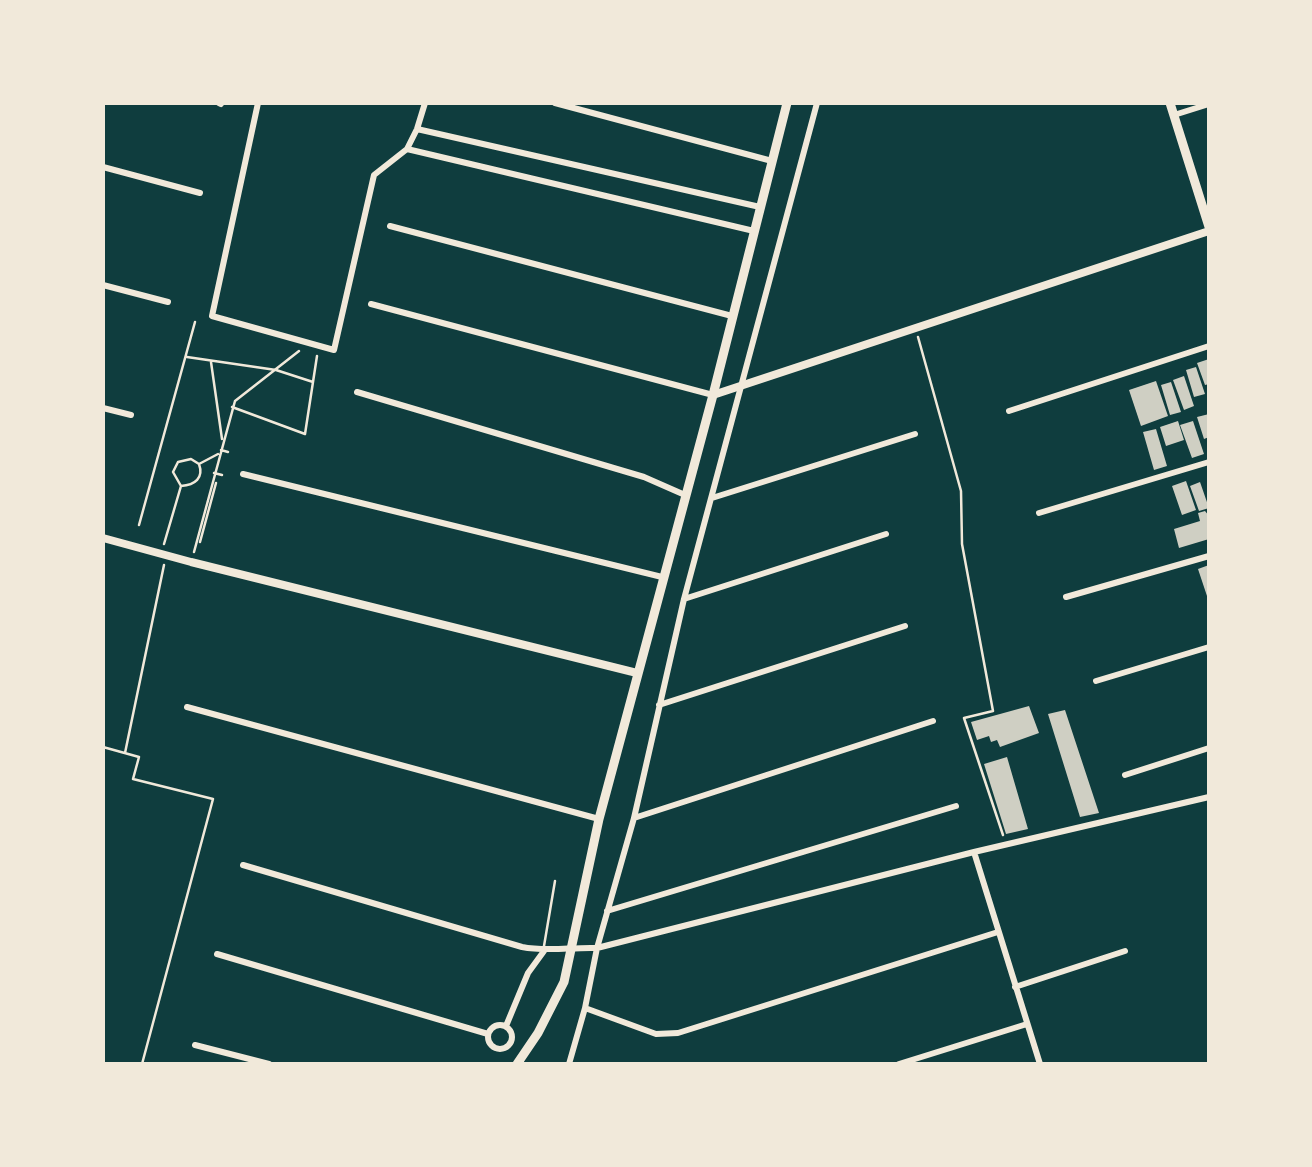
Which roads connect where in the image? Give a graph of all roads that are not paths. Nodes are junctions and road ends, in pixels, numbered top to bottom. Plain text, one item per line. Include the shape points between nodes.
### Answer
1 (258, 103) edge
2 (425, 103) edge
3 (555, 103) edge
4 (788, 103) edge
5 (817, 103) edge
6 (1170, 103) edge
7 (1209, 104) edge
8 (1174, 115) junction
9 (417, 129) junction
10 (407, 149) junction
11 (772, 161) junction
12 (103, 167) edge
13 (200, 192) dead end
14 (760, 207) junction
15 (390, 226) dead end
16 (1209, 229) edge
17 (754, 231) junction
18 (103, 285) edge
19 (168, 302) dead end
20 (372, 304) dead end
21 (732, 316) junction
22 (1209, 346) edge
23 (744, 384) junction
24 (357, 392) dead end
25 (713, 395) junction
26 (103, 408) edge
27 (1009, 411) dead end
28 (131, 415) dead end
29 (915, 434) dead end
30 (1209, 461) edge
31 (243, 474) dead end
32 (685, 495) junction
33 (712, 498) junction
34 (1039, 513) dead end
35 (886, 534) dead end
36 (103, 538) edge
37 (1209, 556) edge
38 (662, 577) junction
39 (1066, 597) dead end
40 (684, 599) junction
41 (905, 626) dead end
42 (1209, 647) edge
43 (637, 673) junction
44 (1096, 681) dead end
45 (659, 705) junction
46 (187, 707) dead end
47 (933, 721) dead end
48 (1209, 748) edge
49 (1125, 775) dead end
50 (1209, 797) edge
51 (956, 806) dead end
52 (634, 818) junction
53 (599, 819) junction
54 (974, 852) junction
55 (243, 865) dead end
56 (555, 881) dead end
57 (607, 911) junction
58 (998, 932) junction
59 (572, 947) junction
60 (597, 947) junction
61 (544, 951) junction
62 (1125, 951) dead end
63 (217, 954) dead end
64 (1015, 987) junction
65 (585, 1008) junction
66 (1027, 1024) junction
67 (506, 1026) junction
68 (488, 1034) junction
69 (195, 1045) dead end
70 (917, 1061) edge
71 (269, 1064) edge
72 (517, 1064) edge
73 (569, 1064) edge
74 (900, 1064) edge
75 (1040, 1064) edge

1 - 10 street via 212,316 334,350 374,175
2 - 9 street
3 - 11 street
4 - 11 main road
5 - 23 street
6 - 8 main road
7 - 8 street
8 - 16 main road
9 - 10 street
9 - 14 street
10 - 17 street
11 - 14 main road
12 - 13 street
14 - 17 main road
15 - 21 street
16 - 23 street
17 - 21 main road
18 - 19 street
20 - 25 street
21 - 25 main road
22 - 27 street
23 - 25 street
23 - 33 street
24 - 32 street via 644,477
25 - 32 main road
26 - 28 street
29 - 33 street
30 - 34 street
31 - 38 street
32 - 38 main road
33 - 40 street
35 - 40 street
36 - 43 street
37 - 39 street
38 - 43 main road
40 - 45 street
41 - 45 street
42 - 44 street
43 - 53 main road
45 - 52 street
46 - 53 street
47 - 52 street
48 - 49 street
50 - 54 street
51 - 57 street
52 - 57 street
53 - 59 main road
54 - 58 street
54 - 60 street
55 - 61 street
56 - 61 lane
57 - 60 street
58 - 64 street
58 - 65 street via 678,1033 656,1034
59 - 60 street
59 - 61 street
59 - 72 main road via 564,982
60 - 65 street
61 - 67 street via 528,973
62 - 64 street
63 - 68 street
64 - 66 street
65 - 73 street
66 - 70 street
66 - 75 street
67 - 68 street via 495,1026
67 - 68 street via 512,1040 505,1049 490,1045
69 - 71 street
70 - 74 street

